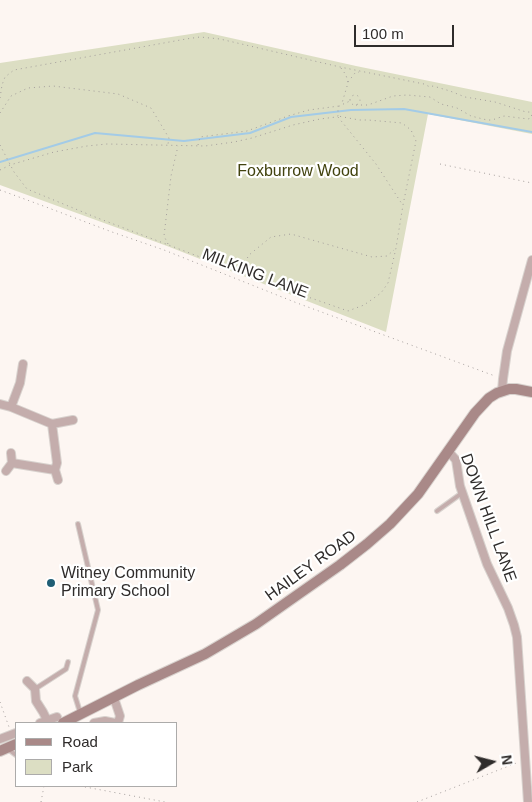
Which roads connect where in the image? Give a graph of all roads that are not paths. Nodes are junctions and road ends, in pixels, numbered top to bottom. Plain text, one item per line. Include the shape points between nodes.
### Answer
1 (532, 260) edge
2 (531, 273) edge
3 (23, 364) dead end
4 (502, 391) junction
5 (532, 392) edge
6 (0, 404) edge
7 (11, 408) junction
8 (73, 420) dead end
9 (52, 424) junction
10 (448, 451) junction
11 (11, 453) dead end
12 (12, 463) junction
13 (55, 470) junction
14 (6, 472) dead end
15 (58, 480) dead end
16 (462, 492) junction
17 (437, 511) dead end
18 (78, 524) dead end
19 (68, 662) dead end
20 (27, 681) dead end
21 (35, 690) junction
22 (114, 698) junction
23 (81, 715) junction
24 (60, 720) edge
25 (43, 722) edge
26 (117, 722) edge
27 (0, 739) edge
28 (10, 742) edge
29 (528, 802) edge

1 - 2 street
2 - 4 street via 507,351
3 - 7 street
4 - 5 main road
4 - 10 main road, HAILEY ROAD via 482,405
6 - 7 street
7 - 9 street
8 - 9 street
9 - 13 street
10 - 16 street, DOWN HILL LANE via 456,460
10 - 22 main road, HAILEY ROAD via 418,494 390,524 340,565 224,643
11 - 12 street
12 - 13 street
12 - 14 street
13 - 15 street
16 - 17 lane
16 - 29 street, DOWN HILL LANE via 517,637
18 - 23 lane via 98,610 75,696
19 - 21 lane via 66,669
20 - 21 street, HAILEY ROAD
21 - 25 street, HAILEY ROAD
22 - 23 main road, HAILEY ROAD
22 - 26 street via 120,716
23 - 24 main road, HAILEY ROAD
24 - 25 street, HAILEY ROAD
27 - 28 street

